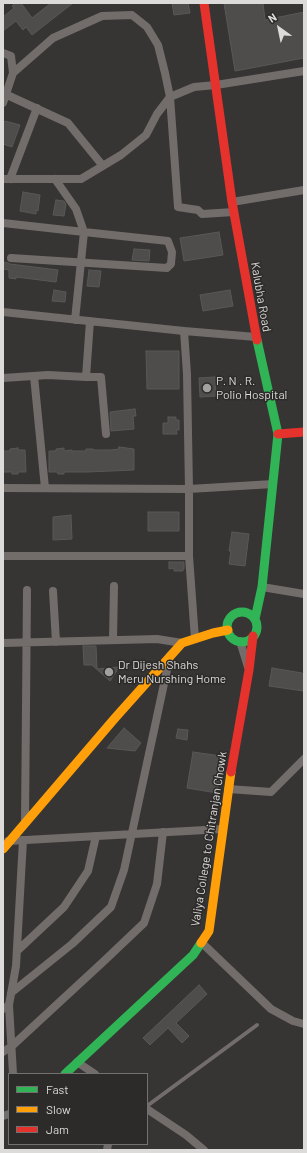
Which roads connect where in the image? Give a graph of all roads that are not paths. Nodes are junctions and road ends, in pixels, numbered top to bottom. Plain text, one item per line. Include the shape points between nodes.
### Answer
1 (204, 3) edge
2 (3, 53) edge
3 (304, 71) edge
4 (13, 73) junction
5 (216, 85) junction
6 (5, 94) junction
7 (170, 97) junction
8 (3, 103) edge
9 (37, 108) junction
10 (103, 166) junction
11 (6, 179) edge
12 (55, 179) junction
13 (304, 190) edge
14 (232, 202) junction
15 (234, 212) junction
16 (3, 223) edge
17 (84, 232) junction
18 (11, 258) dead end
19 (81, 263) junction
20 (3, 312) edge
21 (75, 320) junction
22 (90, 321) junction
23 (184, 331) junction
24 (256, 337) junction
25 (34, 376) junction
26 (86, 377) junction
27 (3, 378) edge
28 (304, 432) edge
29 (106, 434) dead end
30 (278, 434) junction
31 (273, 484) junction
32 (3, 488) edge
33 (46, 488) junction
34 (189, 489) junction
35 (3, 556) edge
36 (189, 556) junction
37 (114, 586) dead end
38 (27, 590) dead end
39 (261, 590) junction
40 (53, 591) dead end
41 (304, 594) edge
42 (245, 612) junction
43 (229, 619) junction
44 (255, 619) junction
45 (228, 630) junction
46 (253, 636) junction
47 (199, 638) junction
48 (113, 640) junction
49 (240, 641) junction
50 (26, 642) junction
51 (56, 642) junction
52 (3, 643) edge
53 (182, 644) junction
54 (170, 656) junction
55 (249, 670) junction
56 (304, 759) edge
57 (228, 789) junction
58 (25, 823) junction
59 (222, 829) junction
60 (163, 832) junction
61 (132, 834) junction
62 (96, 836) junction
63 (23, 840) junction
64 (7, 841) edge
65 (3, 849) edge
66 (202, 942) junction
67 (17, 951) junction
68 (11, 993) junction
69 (6, 1007) edge
70 (304, 1024) edge
71 (256, 1025) dead end
72 (12, 1046) junction
73 (3, 1052) edge
74 (77, 1062) junction
75 (13, 1073) edge
76 (66, 1073) edge
77 (94, 1073) edge
78 (148, 1107) edge
79 (148, 1109) edge
80 (204, 1150) edge

1 - 5 street, Kalubha Road
2 - 4 street via 11,56
3 - 5 street
4 - 6 street
4 - 7 street via 53,38 102,16 132,15 147,26 158,45
5 - 7 street via 194,87
5 - 14 street, Kalubha Road
6 - 8 street
6 - 9 street
7 - 10 street via 156,114 146,135
7 - 15 street via 178,206 198,210 202,214
9 - 10 street via 68,123
9 - 11 street
10 - 12 street via 81,179
11 - 12 street
12 - 17 street via 76,209
13 - 14 street
14 - 15 street, Kalubha Road
15 - 24 street, Kalubha Road
16 - 17 street
17 - 19 street
17 - 19 street via 168,241 172,252 167,268
18 - 19 street
19 - 21 street
20 - 21 street
21 - 22 street
22 - 23 street
22 - 26 street
23 - 24 street
23 - 34 street
24 - 30 street, Kalubha Road
25 - 26 street
25 - 27 street
25 - 33 street
26 - 29 street via 101,377
28 - 30 street
30 - 31 street, Kalubha Road
31 - 34 street
31 - 39 street, Kalubha Road
32 - 33 street
33 - 34 street
34 - 36 street
35 - 36 street
36 - 47 street
37 - 48 street
38 - 50 street
39 - 41 street
39 - 42 street
39 - 44 street, Kalubha Road
40 - 51 street
42 - 43 street via 236,613
42 - 44 street
43 - 45 street
43 - 47 street
44 - 46 street via 257,628
45 - 47 street
45 - 49 street via 232,638
46 - 49 street
46 - 55 street, Valiya College to Chitranjan Chowk
47 - 53 street
48 - 51 street
48 - 53 street via 157,639
49 - 55 street, Valiya College to Chitranjan Chowk
50 - 51 street
50 - 52 street
50 - 58 street
53 - 54 street
54 - 58 street
54 - 61 street
55 - 57 street, Valiya College to Chitranjan Chowk
56 - 57 street via 271,792
57 - 59 street, Valiya College to Chitranjan Chowk
58 - 64 street
59 - 60 street
59 - 66 street, Valiya College to Chitranjan Chowk via 208,931
60 - 61 street
60 - 72 street via 157,884 144,923
61 - 62 street
61 - 68 street via 124,870 111,907 72,944
62 - 63 street
62 - 67 street via 88,871 64,907
63 - 64 street
63 - 67 street
64 - 65 street
66 - 70 street via 271,1009
66 - 74 street, Valiya College to Chitranjan Chowk via 193,955
67 - 68 street
68 - 69 street
69 - 72 street
71 - 78 lane
72 - 73 street
72 - 75 street
74 - 76 street, Valiya College to Chitranjan Chowk
74 - 77 street
79 - 80 street

